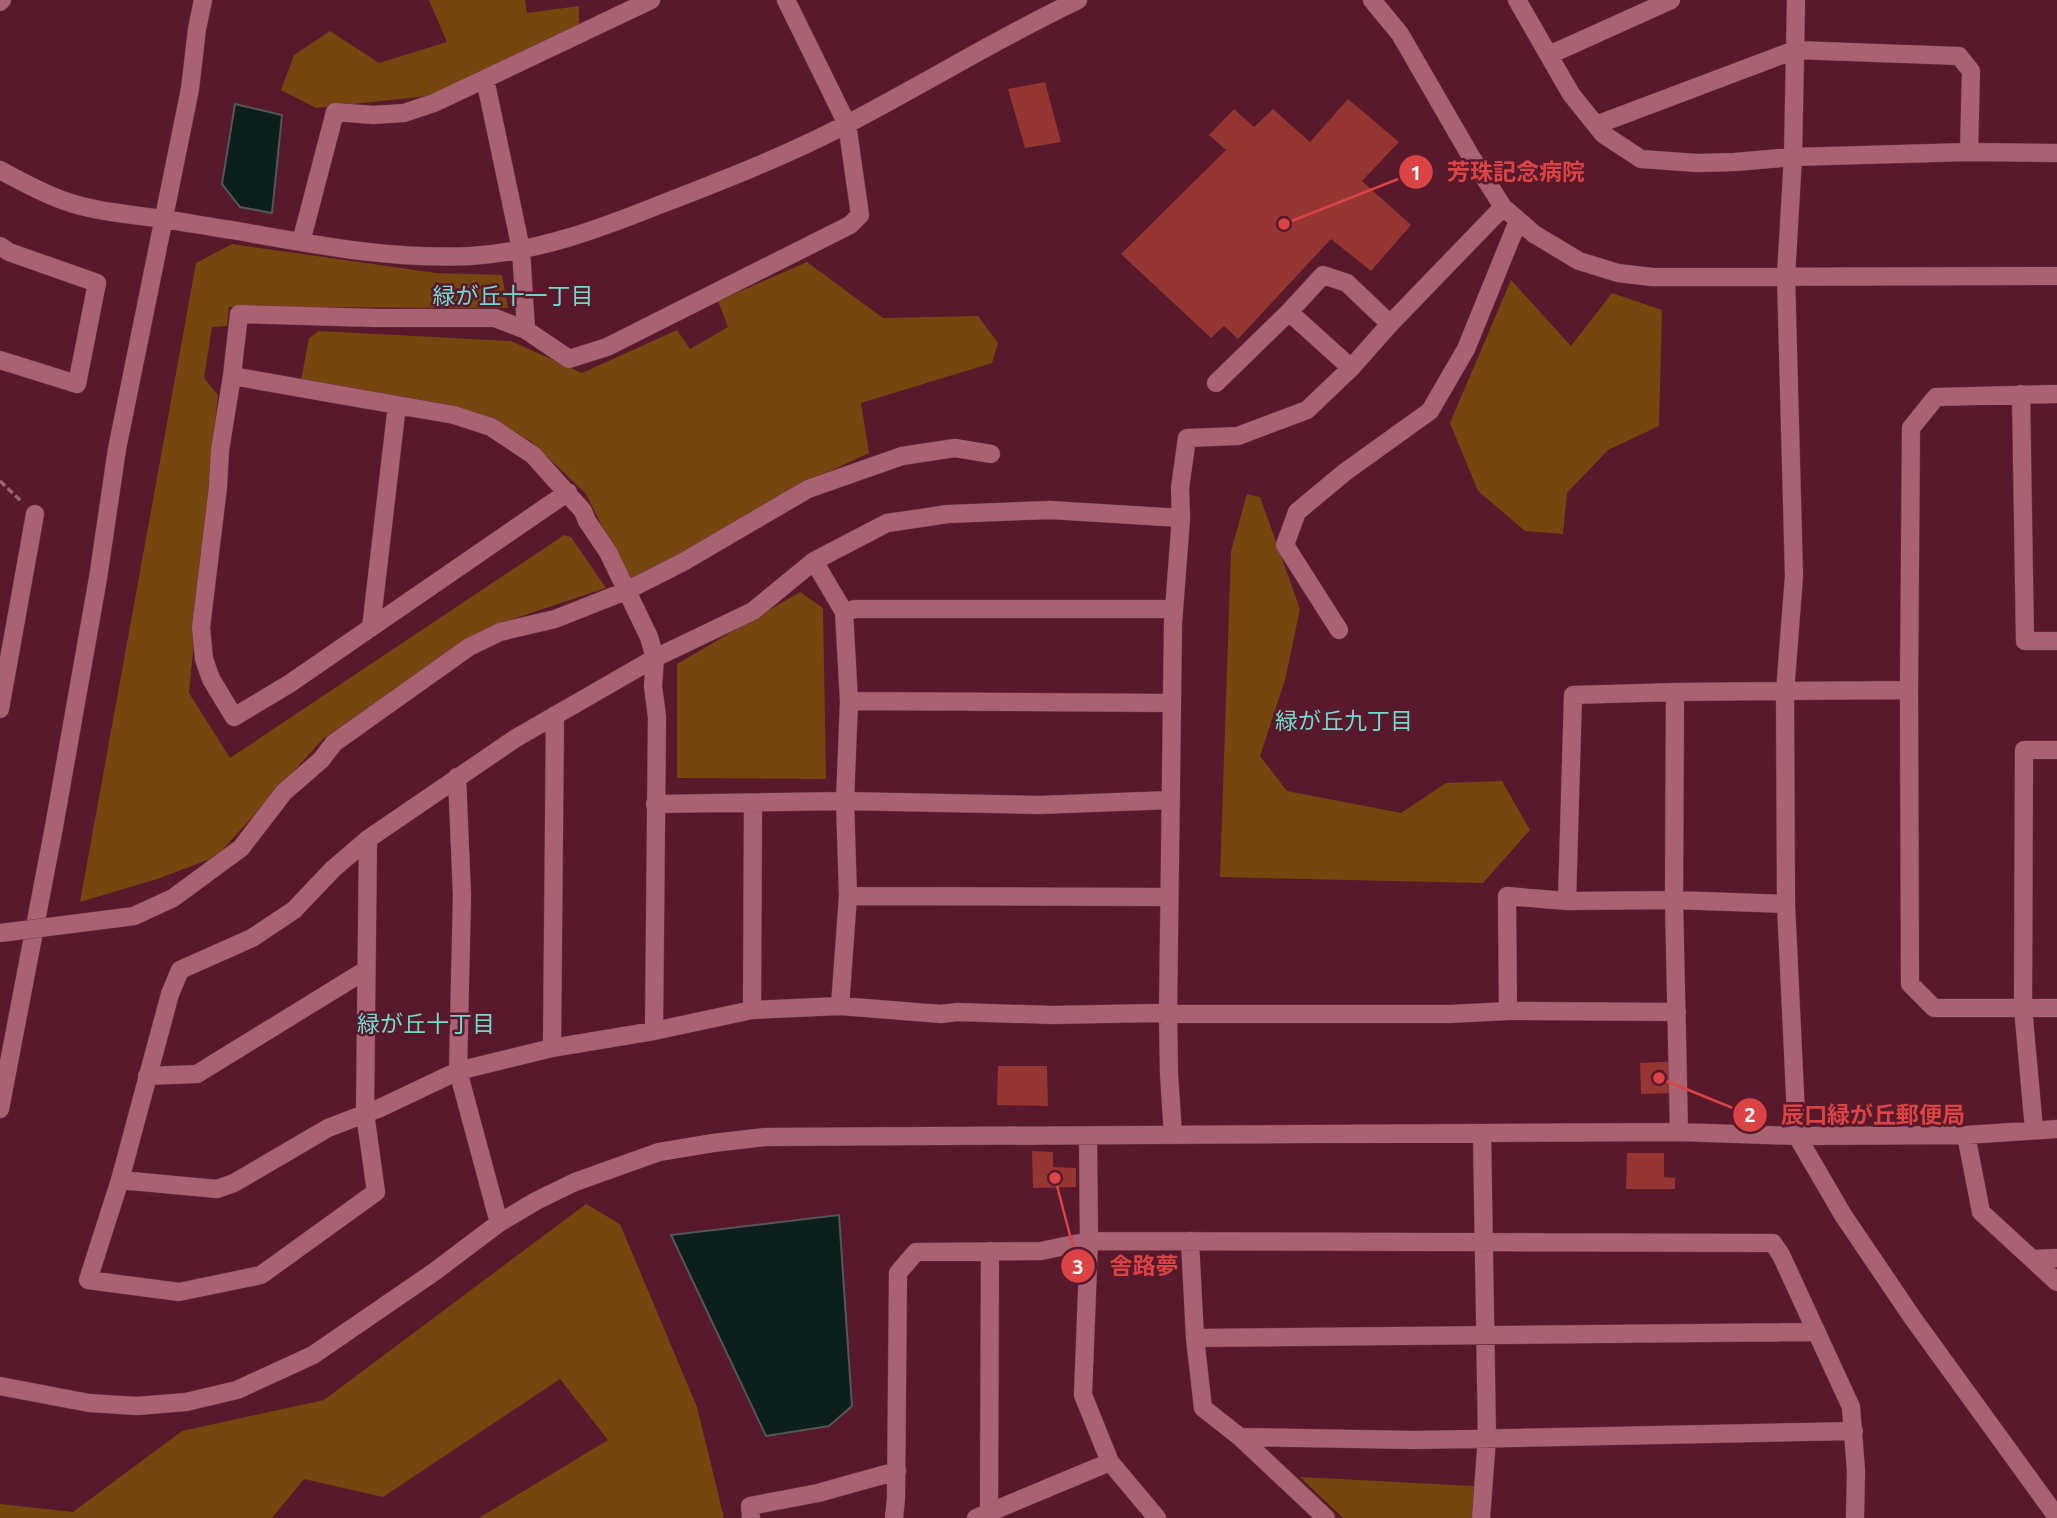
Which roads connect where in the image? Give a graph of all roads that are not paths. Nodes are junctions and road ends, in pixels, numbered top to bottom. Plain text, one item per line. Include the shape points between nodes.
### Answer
1 (204, 0) edge
2 (651, 0) edge
3 (786, 0) edge
4 (1077, 0) edge
5 (1372, 0) edge
6 (1517, 0) edge
7 (1671, 0) edge
8 (1796, 0) edge
9 (1795, 50) junction
10 (1549, 55) junction
11 (485, 79) junction
12 (847, 124) junction
13 (1595, 125) junction
14 (1969, 152) junction
15 (2057, 153) edge
16 (1793, 157) junction
17 (0, 170) edge
18 (1503, 206) junction
19 (164, 219) junction
20 (1518, 221) junction
21 (301, 242) junction
22 (0, 246) edge
23 (521, 249) junction
24 (1786, 276) junction
25 (2057, 276) edge
26 (1289, 312) junction
27 (1390, 324) junction
28 (526, 330) junction
29 (0, 360) edge
30 (1351, 368) junction
31 (232, 376) junction
32 (1216, 383) dead end
33 (2021, 394) junction
34 (2057, 394) edge
35 (397, 405) junction
36 (991, 454) dead end
37 (568, 492) junction
38 (35, 514) road end
39 (1181, 518) junction
40 (814, 561) junction
41 (626, 591) junction
42 (1174, 610) junction
43 (844, 612) junction
44 (370, 628) junction
45 (1339, 631) dead end
46 (2057, 641) edge
47 (654, 658) junction
48 (1909, 691) junction
49 (1675, 692) junction
50 (1785, 692) junction
51 (849, 701) junction
52 (1172, 703) junction
53 (0, 709) edge
54 (555, 715) junction
55 (2057, 750) edge
56 (457, 777) junction
57 (1171, 800) junction
58 (845, 802) junction
59 (753, 803) junction
60 (655, 804) junction
61 (368, 839) junction
62 (848, 896) junction
63 (1169, 897) junction
64 (1674, 900) junction
65 (1567, 901) junction
66 (1786, 904) junction
67 (0, 933) edge
68 (366, 970) junction
69 (840, 1006) junction
70 (2023, 1008) junction
71 (2057, 1008) edge
72 (752, 1010) junction
73 (1508, 1011) junction
74 (1677, 1012) junction
75 (1168, 1014) junction
76 (7, 1031) edge
77 (654, 1031) junction
78 (552, 1048) junction
79 (458, 1071) junction
80 (147, 1076) junction
81 (0, 1109) edge
82 (365, 1113) junction
83 (2034, 1129) junction
84 (2057, 1129) edge
85 (1679, 1132) junction
86 (1482, 1134) junction
87 (1173, 1135) junction
88 (1966, 1135) junction
89 (1088, 1136) junction
90 (1797, 1136) junction
91 (120, 1180) junction
92 (499, 1223) junction
93 (1089, 1241) junction
94 (1190, 1241) junction
95 (1484, 1243) junction
96 (990, 1251) junction
97 (2057, 1258) edge
98 (2033, 1259) junction
99 (2057, 1282) edge
100 (1816, 1332) junction
101 (1485, 1336) junction
102 (1195, 1338) junction
103 (0, 1386) edge
104 (1854, 1431) junction
105 (1240, 1437) junction
106 (1487, 1437) junction
107 (1110, 1462) junction
108 (897, 1471) junction
109 (983, 1515) edge
110 (2057, 1517) edge
111 (751, 1518) edge
112 (894, 1518) edge
113 (1157, 1518) edge
114 (1326, 1518) edge
115 (1482, 1518) edge
116 (1855, 1518) edge

1 - 19 street
2 - 11 street
3 - 12 street
4 - 12 street
5 - 18 street via 1400,34
6 - 10 street
7 - 10 street
8 - 9 street
9 - 13 street
9 - 14 street via 1959,56 1971,71
9 - 16 street
10 - 13 street
11 - 21 street via 404,113 335,112
11 - 23 street
12 - 23 street via 738,175 618,222
12 - 28 street via 860,215 850,225 607,347 569,359
13 - 16 street via 1641,159 1697,163
14 - 15 street
14 - 16 street
16 - 24 street
17 - 19 street via 64,201
18 - 20 street
18 - 27 street
19 - 21 street
19 - 76 street via 117,449 54,827
20 - 24 street via 1579,261 1618,273
20 - 45 street via 1466,349 1430,411 1297,512 1285,545
21 - 23 street via 407,256 472,256
22 - 29 street via 97,283 77,384
23 - 28 street
24 - 25 street
24 - 50 street via 1794,576
26 - 27 street via 1323,275 1347,283
26 - 30 street
26 - 32 street
27 - 30 street
28 - 31 street via 495,317 239,314
30 - 39 street via 1307,410 1238,436 1187,438
31 - 35 street
31 - 44 street via 201,627 211,679 234,717
33 - 34 street
33 - 46 street via 2025,641
33 - 48 street via 1936,397 1911,428
35 - 37 street via 491,427 533,455
35 - 44 street
36 - 41 street via 955,448 902,456 808,489
37 - 41 street via 608,552
37 - 44 street
38 - 53 street
39 - 40 street via 1050,510 948,514 887,523
39 - 42 street
40 - 43 street
40 - 47 street via 753,611
41 - 47 street
41 - 67 street, bridge via 555,619 500,632 469,647 334,743 284,792 241,848 173,898 134,916
42 - 43 street
42 - 52 street
43 - 51 street
47 - 54 street
47 - 60 street
48 - 50 street
48 - 70 street via 1910,984 1934,1008
49 - 50 street
49 - 64 street
49 - 65 street via 1573,695
50 - 66 street
51 - 52 street
51 - 58 street
52 - 57 street
54 - 56 street
54 - 78 street
55 - 70 street via 2024,751
56 - 61 street
56 - 79 street via 462,895
57 - 58 street via 1039,805
57 - 63 street
58 - 59 street
58 - 62 street
59 - 60 street
59 - 72 street
60 - 77 street
61 - 68 street
61 - 80 street via 294,910 252,938 180,970
62 - 63 street
62 - 69 street
63 - 75 street
64 - 65 street
64 - 66 street
64 - 74 street
65 - 73 street via 1507,896
66 - 90 street
68 - 80 street via 197,1074
68 - 82 street
69 - 72 street
69 - 75 street via 941,1014
70 - 71 street
70 - 83 street
72 - 77 street
73 - 74 street
73 - 75 street
74 - 85 street
75 - 87 street
76 - 81 street
77 - 78 street
78 - 79 street
79 - 82 street
79 - 92 street
80 - 91 street
82 - 91 street via 328,1128 217,1189
82 - 91 street via 376,1192 261,1275 179,1292 88,1280
83 - 84 street
83 - 88 street
85 - 86 street
85 - 90 street
86 - 87 street
86 - 95 street
87 - 89 street
88 - 90 street
88 - 98 street via 1981,1212
89 - 92 street via 765,1137 713,1143 659,1152 606,1170
89 - 93 street
90 - 110 street via 1843,1215
92 - 103 street via 313,1355 237,1390 186,1402 137,1406 89,1403
93 - 94 street
93 - 96 street via 1041,1251
93 - 107 street via 1083,1395
94 - 95 street
94 - 102 street
95 - 100 street via 1773,1243
95 - 101 street
96 - 108 street via 916,1252 898,1273
96 - 109 street
97 - 98 street
98 - 99 street
100 - 101 street
100 - 104 street via 1851,1407
101 - 102 street
101 - 106 street
102 - 105 street via 1203,1408
104 - 106 street
104 - 116 street
105 - 106 street
105 - 114 street
106 - 115 street
107 - 109 street
107 - 113 street
108 - 111 street via 750,1506
108 - 112 street

